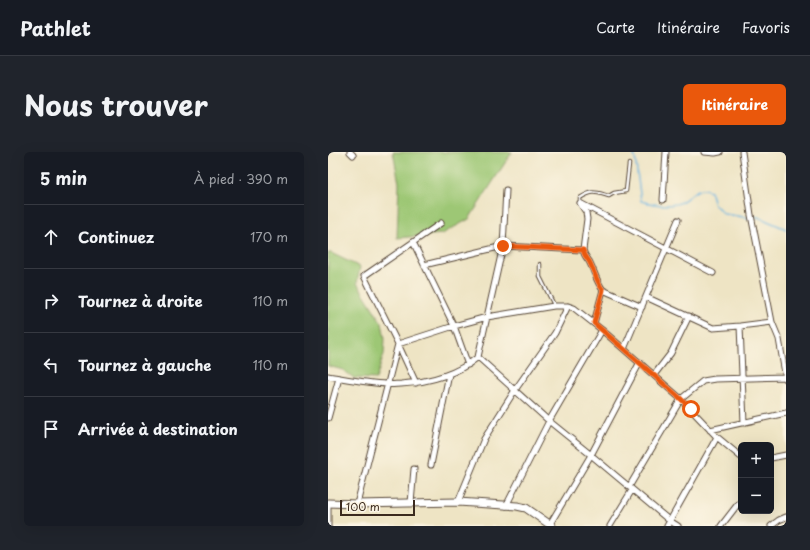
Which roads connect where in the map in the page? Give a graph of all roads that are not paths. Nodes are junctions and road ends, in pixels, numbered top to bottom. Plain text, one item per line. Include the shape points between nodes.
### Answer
1 (666, 152) edge
2 (704, 152) edge
3 (720, 152) edge
4 (742, 152) edge
5 (629, 164) dead end
6 (506, 190) dead end
7 (663, 200) dead end
8 (580, 203) junction
9 (678, 220) dead end
10 (441, 223) dead end
11 (413, 242) junction
12 (503, 246) junction
13 (666, 248) junction
14 (583, 250) junction
15 (540, 264) dead end
16 (424, 265) junction
17 (713, 272) dead end
18 (603, 290) junction
19 (646, 297) junction
20 (554, 306) junction
21 (568, 306) junction
22 (642, 307) junction
23 (689, 316) junction
24 (487, 317) junction
25 (772, 322) junction
26 (594, 323) junction
27 (454, 326) junction
28 (740, 326) junction
29 (602, 330) junction
30 (398, 344) junction
31 (624, 349) junction
32 (478, 357) junction
33 (640, 362) junction
34 (468, 365) junction
35 (449, 374) junction
36 (654, 375) junction
37 (328, 376) edge
38 (786, 377) edge
39 (339, 378) junction
40 (742, 379) junction
41 (416, 383) junction
42 (387, 384) junction
43 (515, 390) junction
44 (681, 399) junction
45 (786, 413) edge
46 (328, 418) edge
47 (549, 421) junction
48 (744, 423) junction
49 (710, 430) junction
50 (717, 437) junction
51 (738, 454) edge
52 (591, 455) junction
53 (786, 455) edge
54 (774, 457) edge
55 (431, 465) dead end
56 (414, 469) dead end
57 (631, 489) junction
58 (411, 502) junction
59 (458, 502) junction
60 (328, 503) edge
61 (357, 504) junction
62 (738, 504) edge
63 (506, 506) junction
64 (786, 517) edge
65 (669, 524) edge
66 (551, 525) edge
67 (328, 526) edge
68 (610, 526) edge
69 (678, 526) edge
70 (721, 526) edge
71 (771, 526) edge

1 - 7 street
2 - 3 street
4 - 25 street via 751,215
5 - 8 lane via 626,191 609,196 588,193 580,198
6 - 12 street
8 - 13 street
8 - 14 street via 587,219
9 - 13 street
10 - 11 street
11 - 16 street
11 - 30 street via 364,276
12 - 14 street
12 - 16 street
12 - 24 street
13 - 17 street
13 - 19 street
14 - 18 street
15 - 20 lane via 540,277
16 - 27 street
18 - 22 street
18 - 26 street
19 - 22 street
19 - 23 street
20 - 21 street
20 - 24 street
21 - 26 street
21 - 43 street via 555,333
22 - 31 street
23 - 28 street via 713,328
23 - 36 street via 671,353
24 - 27 street
24 - 32 street
25 - 28 street
25 - 38 street via 779,339
26 - 29 street
27 - 30 street
27 - 34 street
28 - 40 street
29 - 31 street
29 - 47 street
30 - 41 street
30 - 42 street
31 - 33 street
32 - 34 street
32 - 43 street
33 - 36 street
33 - 52 street
34 - 35 street
35 - 41 street
35 - 55 street
36 - 44 street
37 - 39 street
38 - 40 street
39 - 42 street
39 - 46 street
40 - 44 street via 703,381
40 - 48 street
41 - 42 street
42 - 61 street
43 - 47 street
43 - 59 street via 484,438
44 - 49 street
44 - 57 street
45 - 48 street
47 - 52 street
47 - 63 street
48 - 49 street
49 - 50 street
50 - 51 street
50 - 65 street
52 - 57 street
52 - 66 street
53 - 54 street
56 - 58 street
57 - 65 street
57 - 68 street
58 - 59 street
58 - 61 street
59 - 63 street
60 - 61 street
60 - 67 street
62 - 70 street
63 - 66 street via 526,508
64 - 71 street
65 - 69 street

